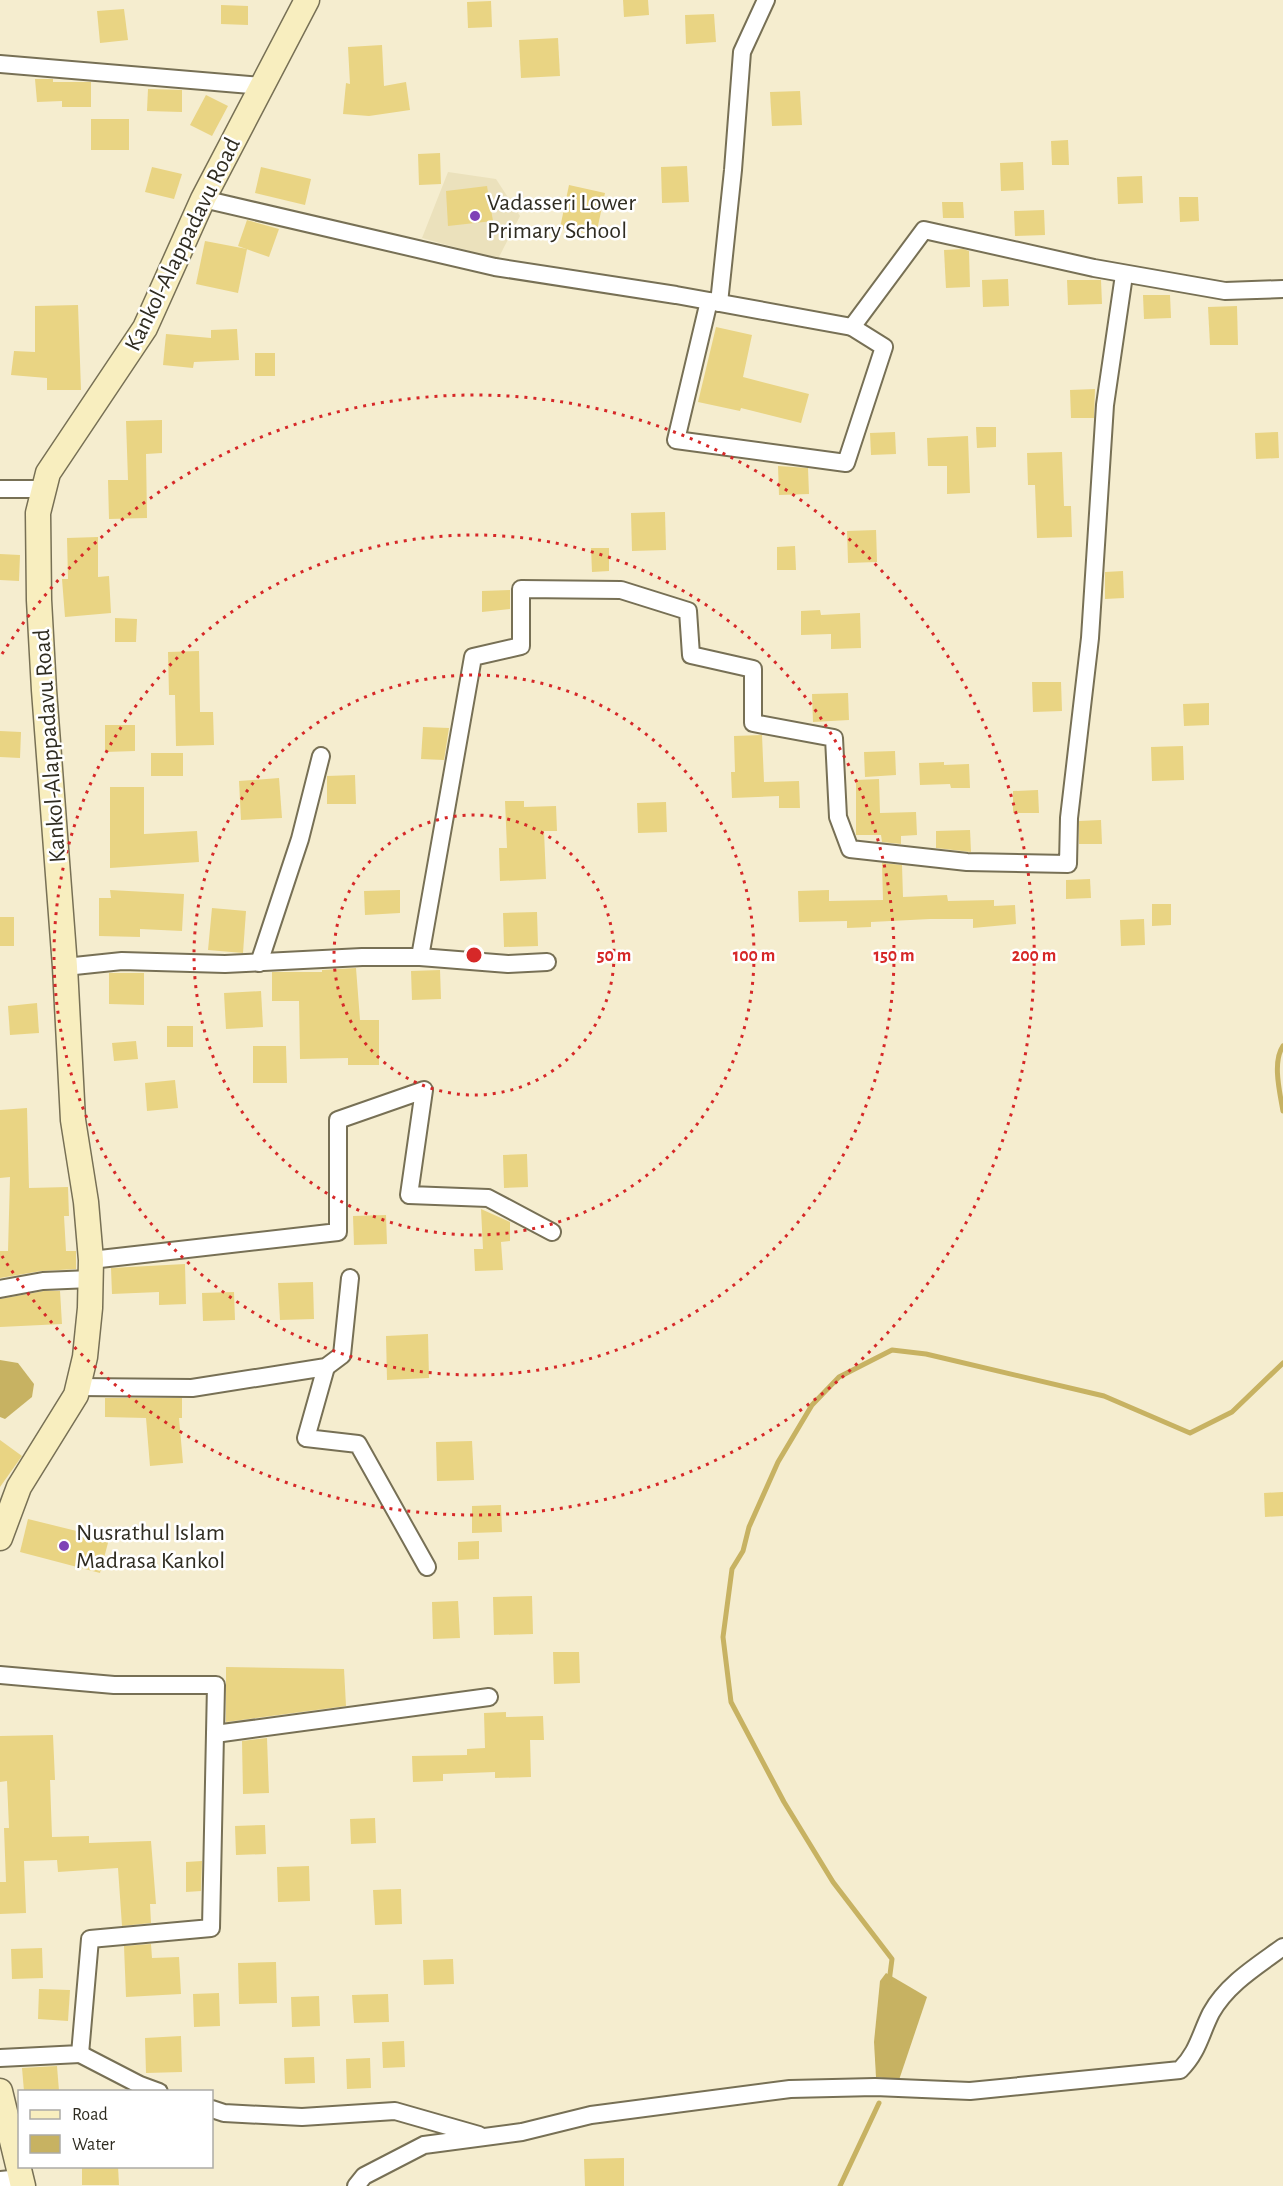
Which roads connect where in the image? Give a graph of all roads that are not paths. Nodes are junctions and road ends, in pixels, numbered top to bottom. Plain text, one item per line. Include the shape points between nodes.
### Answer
1 (307, 0) edge
2 (766, 0) edge
3 (0, 64) edge
4 (263, 86) junction
5 (203, 199) junction
6 (1124, 274) junction
7 (1283, 289) edge
8 (714, 302) junction
9 (852, 327) junction
10 (0, 489) edge
11 (44, 489) junction
12 (321, 756) dead end
13 (420, 957) junction
14 (547, 962) dead end
15 (259, 963) junction
16 (65, 967) junction
17 (552, 1232) dead end
18 (91, 1269) junction
19 (350, 1278) dead end
20 (0, 1289) edge
21 (326, 1367) junction
22 (78, 1387) junction
23 (0, 1538) edge
24 (427, 1567) dead end
25 (0, 1675) edge
26 (489, 1696) dead end
27 (215, 1734) junction
28 (1283, 1947) edge
29 (80, 2054) junction
30 (0, 2058) edge
31 (156, 2090) edge
32 (0, 2091) edge
33 (213, 2109) edge
34 (486, 2137) junction
35 (15, 2181) edge
36 (356, 2186) edge

1 - 4 main road, Kankol-Alappadavu Road
2 - 8 street via 742,52 733,170
3 - 4 street
4 - 5 main road, Kankol-Alappadavu Road
5 - 8 street via 495,267
5 - 11 main road, Kankol-Alappadavu Road via 145,328 53,464
6 - 7 street via 1225,291
6 - 9 street via 924,230
6 - 13 street via 1105,405 1090,638 1069,818 1068,864 967,862 850,849 838,817 834,738 753,723 753,669 691,655 688,611 621,590 520,589 520,646 473,657
8 - 9 street
8 - 9 street via 676,440 846,463 884,347
10 - 11 street
11 - 16 main road, Kankol-Alappadavu Road via 39,513 39,600
12 - 15 street via 300,839
13 - 14 street via 508,964
13 - 15 street
15 - 16 street via 122,961
16 - 18 main road, Kankol-Alappadavu Road via 73,1120 86,1202
17 - 18 street via 488,1198 409,1195 424,1090 338,1120 338,1232
18 - 20 street
18 - 22 main road, Kankol-Alappadavu Road via 85,1357
19 - 21 street via 342,1355
21 - 22 street via 192,1388
21 - 24 street via 306,1438 358,1444
22 - 23 main road, Kankol-Alappadavu Road via 19,1487
25 - 27 street via 114,1685 216,1685
26 - 27 street
27 - 29 street via 211,1928 90,1939
28 - 34 street via 1235,1984 1212,2012 1193,2056 1180,2070 970,2091 875,2086 790,2089 591,2115
29 - 30 street
29 - 31 street
32 - 35 main road
33 - 34 street via 302,2118 395,2111
34 - 36 street via 424,2145 364,2176

